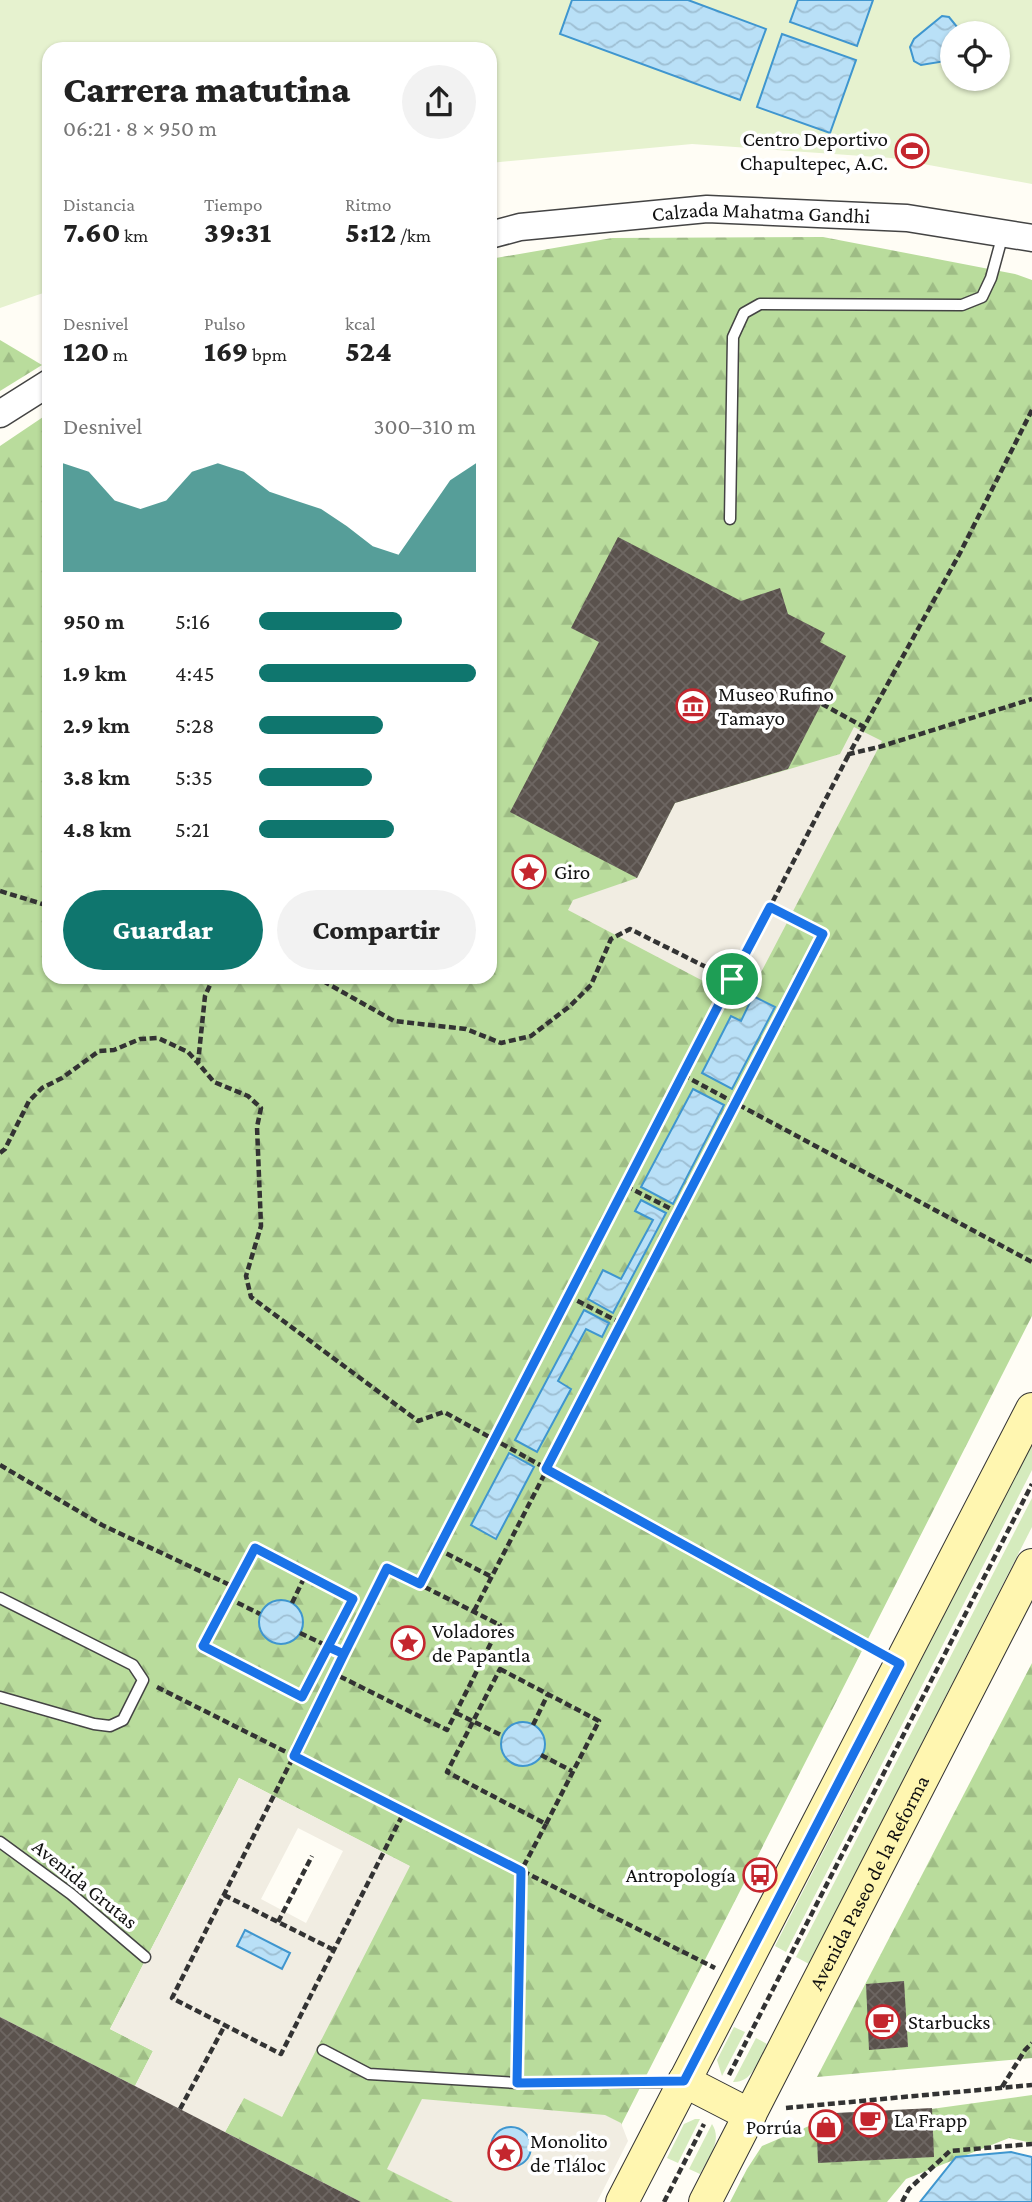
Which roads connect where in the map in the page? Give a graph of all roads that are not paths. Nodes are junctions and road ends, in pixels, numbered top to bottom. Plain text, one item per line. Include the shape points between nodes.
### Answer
1 (497, 232) edge
2 (1003, 234) junction
3 (1032, 239) edge
4 (42, 387) edge
5 (0, 414) edge
6 (730, 519) dead end
7 (1032, 1409) edge
8 (1032, 1565) edge
9 (0, 1598) edge
10 (0, 1697) edge
11 (0, 1842) edge
12 (145, 1957) dead end
13 (323, 2050) dead end
14 (684, 2081) junction
15 (750, 2115) junction
16 (695, 2193) edge
17 (622, 2202) edge

1 - 2 street, Calzada Mahatma Gandhi via 707,209 907,218
2 - 3 street, Calzada Mahatma Gandhi
2 - 6 lane via 982,297 962,305 760,304 744,313 733,337
4 - 5 street
7 - 14 main road via 900,1664 749,1986
8 - 15 main road, Avenida Paseo de la Reforma
9 - 10 lane via 134,1665 144,1680 122,1720 110,1726
11 - 12 lane, Avenida Grutas
13 - 14 lane via 369,2074 517,2083
14 - 15 main road
14 - 17 main road
15 - 16 main road, Avenida Paseo de la Reforma

